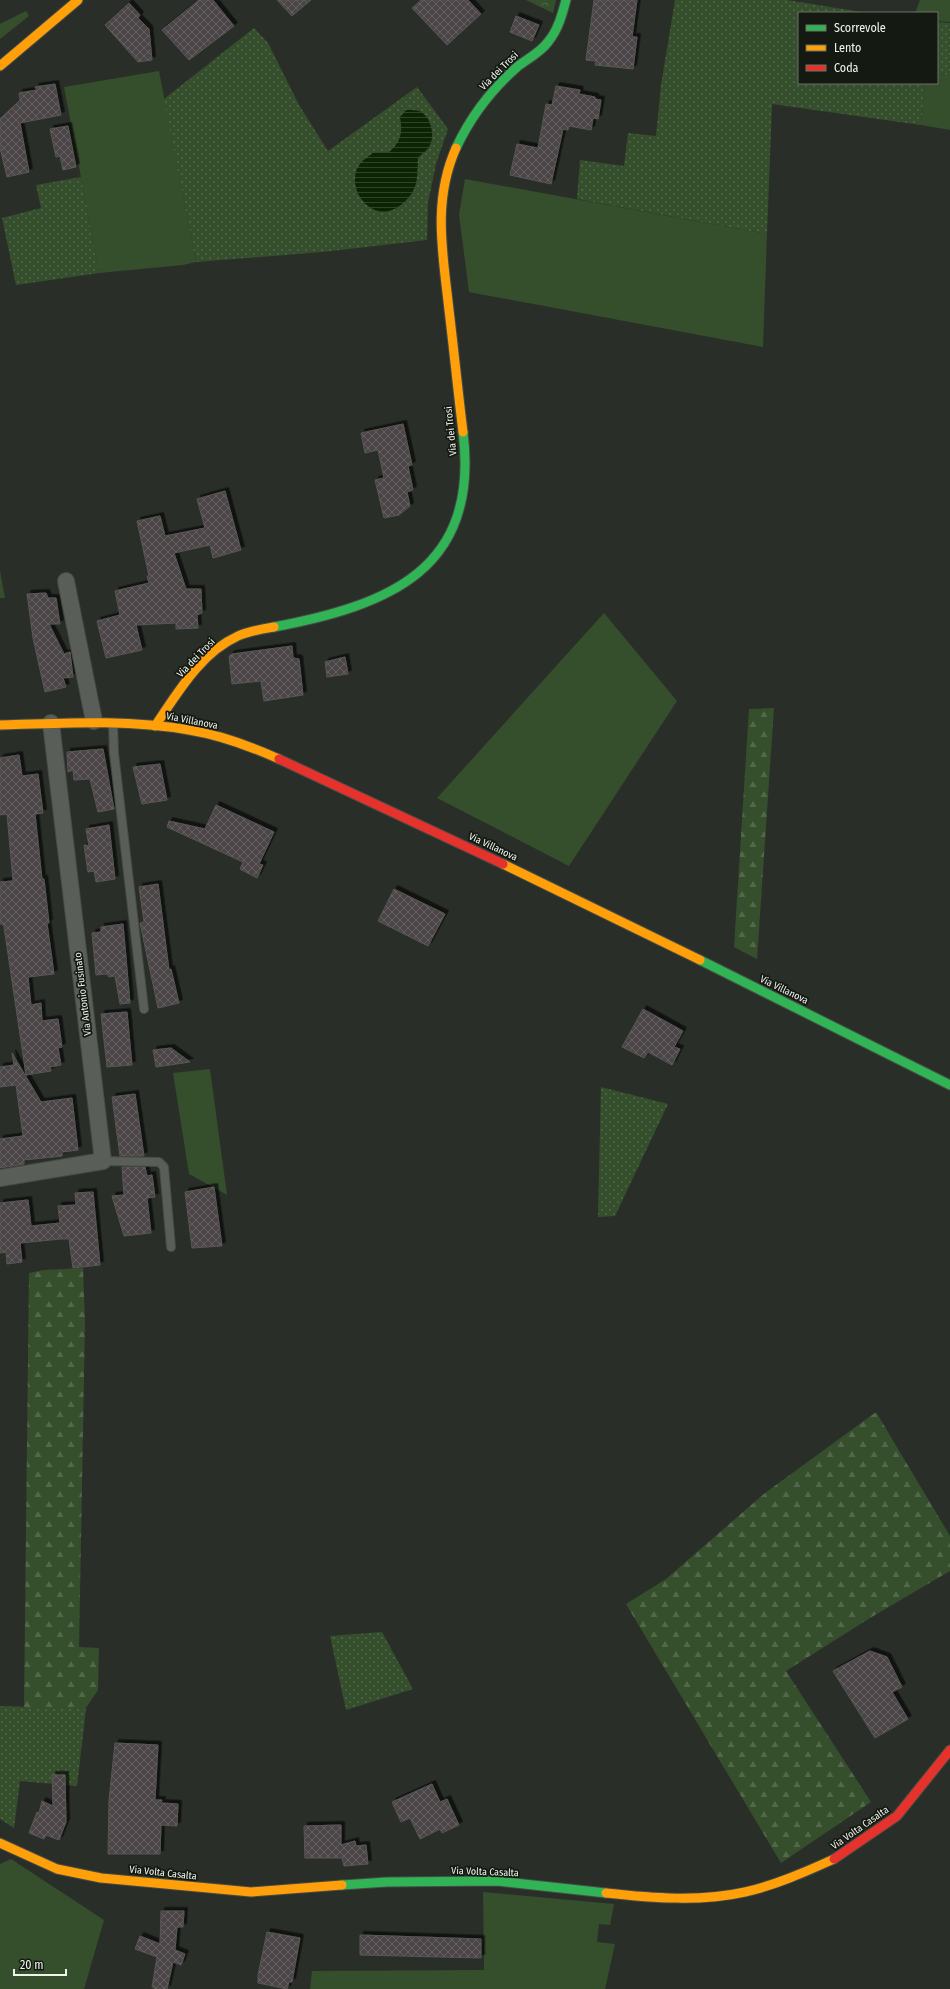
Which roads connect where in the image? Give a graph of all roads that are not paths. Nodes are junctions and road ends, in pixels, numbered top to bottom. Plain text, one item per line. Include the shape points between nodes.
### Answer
1 (566, 0) edge
2 (74, 1) edge
3 (0, 66) edge
4 (66, 581) dead end
5 (94, 721) junction
6 (51, 723) junction
7 (113, 723) junction
8 (0, 725) edge
9 (155, 726) junction
10 (144, 1009) dead end
11 (950, 1085) edge
12 (103, 1161) junction
13 (0, 1178) edge
14 (171, 1248) dead end
15 (950, 1750) edge
16 (0, 1843) edge

1 - 9 street, Via dei Trosi via 558,27 544,46 516,67 479,110 454,151 442,194 439,231 466,471 461,505 440,550 423,570 403,585 376,598 342,610 236,637 219,647 189,678
2 - 3 street
4 - 5 street
5 - 6 street, Via Villanova
5 - 7 street, Via Villanova
6 - 8 street, Via Villanova
6 - 12 street, Via Antonio Fusinato
7 - 9 street, Via Villanova
7 - 10 lane via 114,753
9 - 11 street, Via Villanova via 214,735 260,750 502,863
12 - 13 street
12 - 14 lane via 159,1162 164,1167
15 - 16 street, Via Volta Casalta via 897,1816 837,1858 796,1876 745,1892 698,1898 626,1894 497,1881 387,1882 250,1892 101,1878 57,1869

